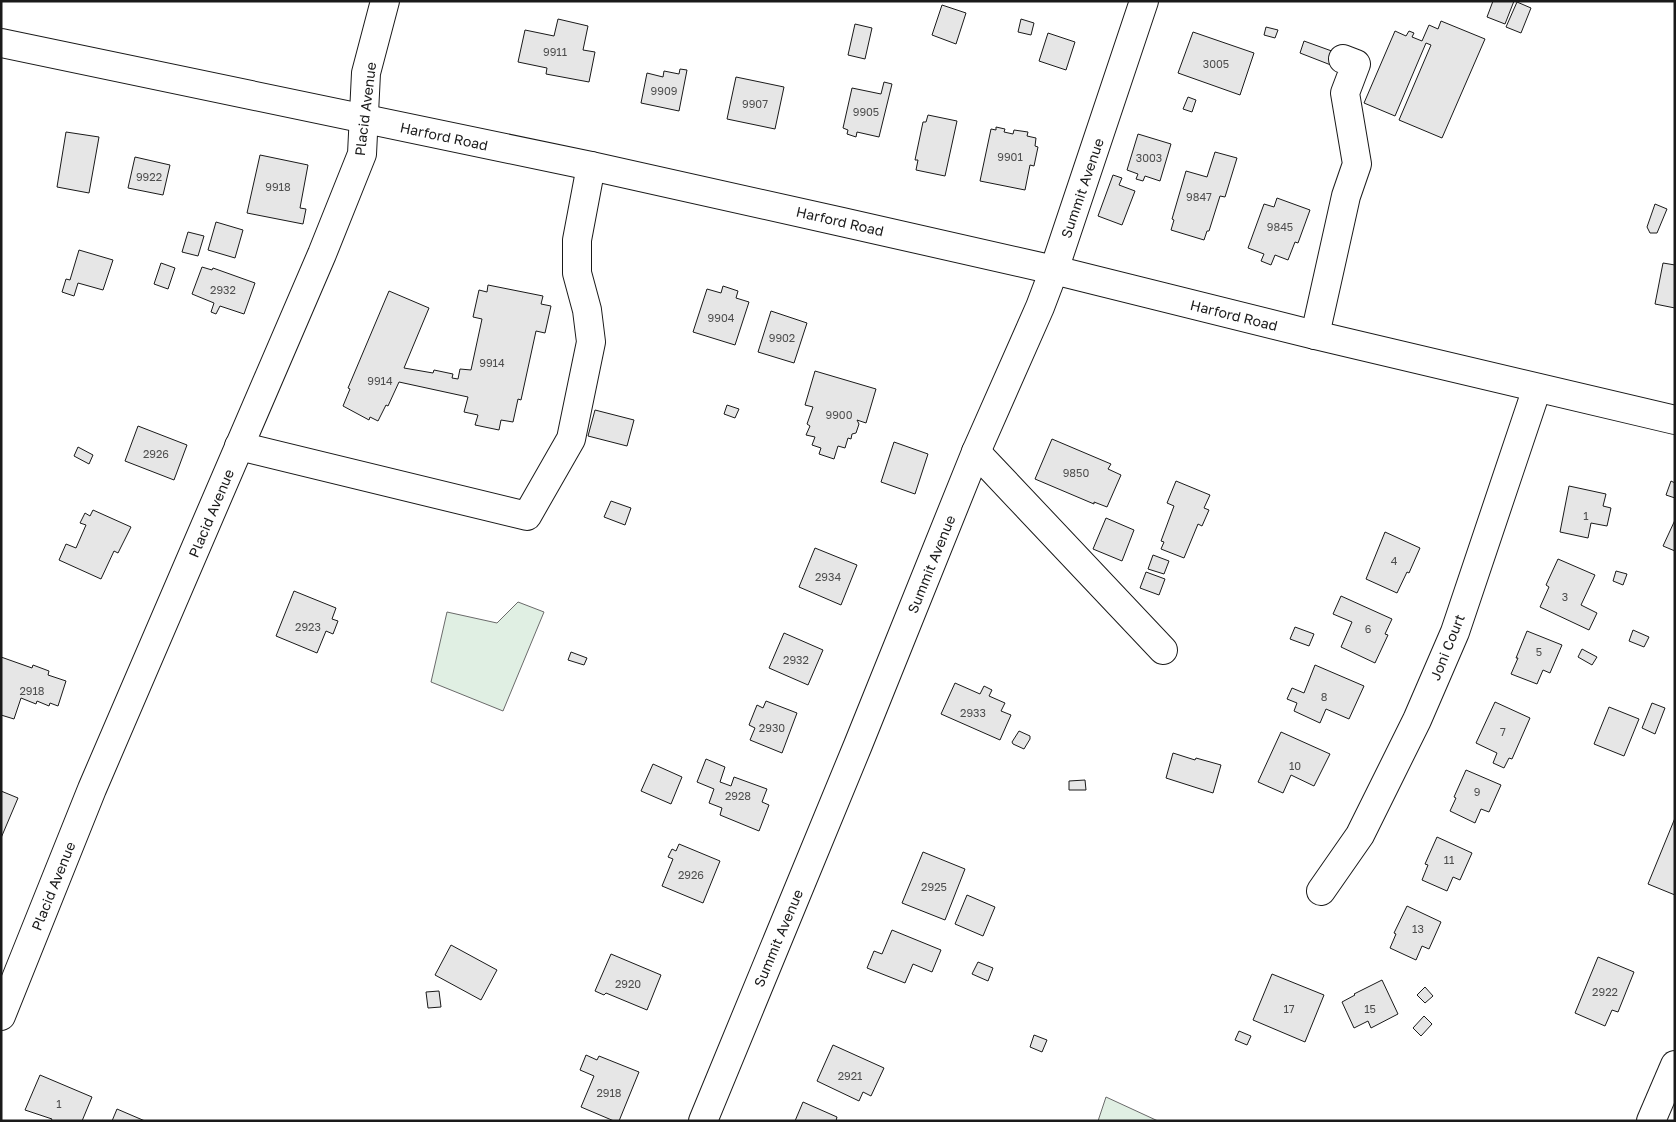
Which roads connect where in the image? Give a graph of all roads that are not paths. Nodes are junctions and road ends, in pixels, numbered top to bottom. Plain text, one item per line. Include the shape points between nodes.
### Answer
1 (385, 1) edge
2 (1144, 1) edge
3 (1, 43) edge
4 (1343, 59) dead end
5 (364, 119) junction
6 (591, 166) junction
7 (1054, 270) junction
8 (1315, 335) junction
9 (1537, 388) junction
10 (1675, 420) edge
11 (240, 446) junction
12 (976, 452) junction
13 (1163, 650) dead end
14 (1321, 891) dead end
15 (1, 1016) edge
16 (1675, 1065) edge
17 (703, 1121) edge
18 (1651, 1121) edge

1 - 5 street, Placid Avenue via 366,73
2 - 7 street, Summit Avenue
3 - 5 street, Harford Road
4 - 8 street via 1356,64 1345,93 1357,164 1346,196
5 - 6 street, Harford Road
5 - 11 street, Placid Avenue via 362,154
6 - 7 street, Harford Road
6 - 11 street via 577,240 577,274 587,310 591,342 571,439 527,516
7 - 8 street, Harford Road
7 - 12 street, Summit Avenue
8 - 9 street, Harford Road
9 - 10 street, Harford Road
9 - 14 street, Joni Court via 1458,623 1417,720 1360,835
11 - 15 street, Placid Avenue via 96,780
12 - 13 street
12 - 17 street, Summit Avenue
16 - 18 street

